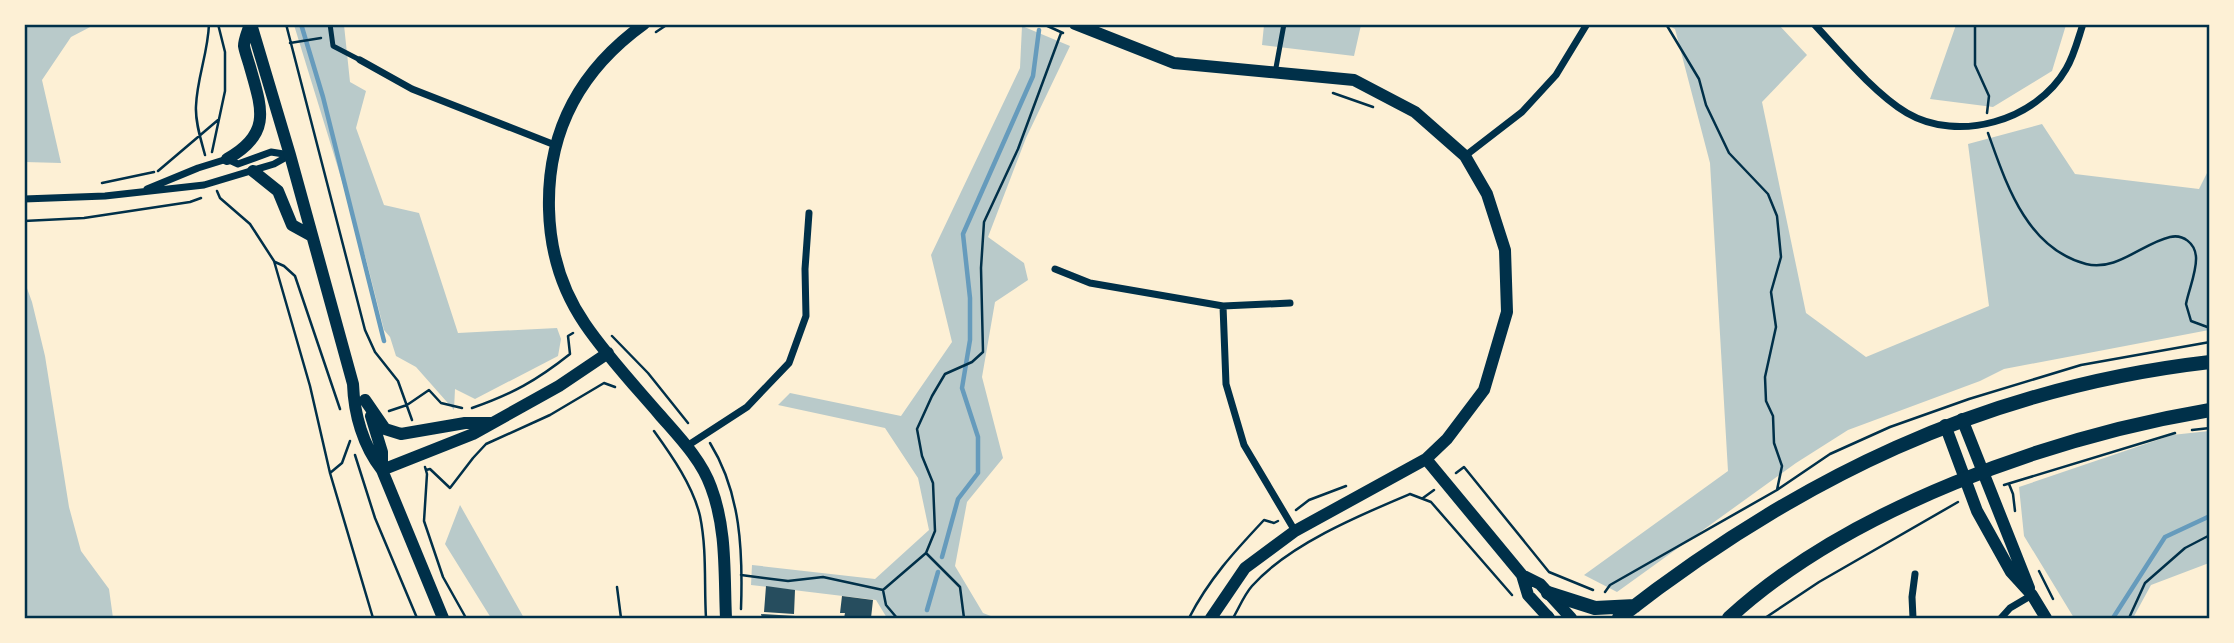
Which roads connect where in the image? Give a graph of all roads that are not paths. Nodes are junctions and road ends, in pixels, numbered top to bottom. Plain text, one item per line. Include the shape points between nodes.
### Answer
1 (250, 24) edge
2 (330, 24) edge
3 (644, 24) edge
4 (1284, 24) edge
5 (1587, 24) edge
6 (1814, 24) edge
7 (2083, 24) edge
8 (1074, 31) edge
9 (360, 60) joint
10 (1275, 73) junction
11 (555, 145) junction
12 (290, 155) junction
13 (1465, 156) junction
14 (227, 159) junction
15 (253, 171) junction
16 (140, 192) junction
17 (24, 199) edge
18 (809, 213) dead end
19 (312, 236) junction
20 (1055, 269) dead end
21 (1290, 303) dead end
22 (1223, 306) junction
23 (608, 353) junction
24 (2210, 362) edge
25 (353, 384) junction
26 (365, 400) junction
27 (2210, 410) edge
28 (1962, 419) junction
29 (492, 423) junction
30 (1945, 425) junction
31 (687, 446) junction
32 (1426, 459) junction
33 (382, 470) junction
34 (1983, 472) junction
35 (1964, 480) junction
36 (1295, 531) junction
37 (1915, 574) dead end
38 (1522, 575) junction
39 (1548, 593) junction
40 (2032, 595) junction
41 (1635, 606) junction
42 (443, 618) edge
43 (726, 618) edge
44 (1211, 618) edge
45 (1548, 618) edge
46 (1571, 618) edge
47 (1619, 618) edge
48 (1729, 618) edge
49 (1913, 618) edge
50 (2001, 618) edge
51 (2046, 618) edge

1 - 12 street
1 - 14 street via 244,45 261,121 255,137
2 - 9 lane via 333,46
3 - 11 street via 601,61 578,91
4 - 10 lane
5 - 13 street via 1556,75 1522,112
6 - 7 street via 1889,101 1909,114 1951,126 1985,125 2035,102 2066,70
8 - 10 street via 1174,64
9 - 11 street via 412,89
10 - 13 street via 1354,80 1415,112
11 - 23 street via 548,183 550,237 559,275 586,326
12 - 14 street via 271,152 237,164
12 - 15 street
12 - 19 street
13 - 32 street via 1487,194 1505,250 1507,312 1484,390
14 - 16 street
15 - 16 street via 204,186
15 - 19 street via 278,191 292,225
16 - 17 street
18 - 31 street via 807,316 789,363 747,407
19 - 25 street
20 - 22 street via 1090,283
21 - 22 street
22 - 36 street via 1226,384 1244,444
23 - 29 street
23 - 31 street
24 - 28 main road via 2068,386
25 - 26 street
25 - 33 street via 353,404 370,455
26 - 29 street via 385,429 401,434
26 - 33 street via 382,452
27 - 34 main road via 2085,438
28 - 30 main road
28 - 34 street
29 - 33 street
30 - 35 street
30 - 41 main road via 1854,466 1780,507
31 - 43 street via 711,486 719,517
32 - 36 street
32 - 38 street
33 - 42 street
34 - 35 main road
34 - 40 street
35 - 40 street via 2011,572
35 - 48 main road via 1847,536 1774,582
36 - 44 street via 1245,568
37 - 49 street
38 - 39 street
38 - 45 street via 1528,595
39 - 41 main road via 1595,608
39 - 46 street
40 - 50 street
40 - 51 street
41 - 47 main road

